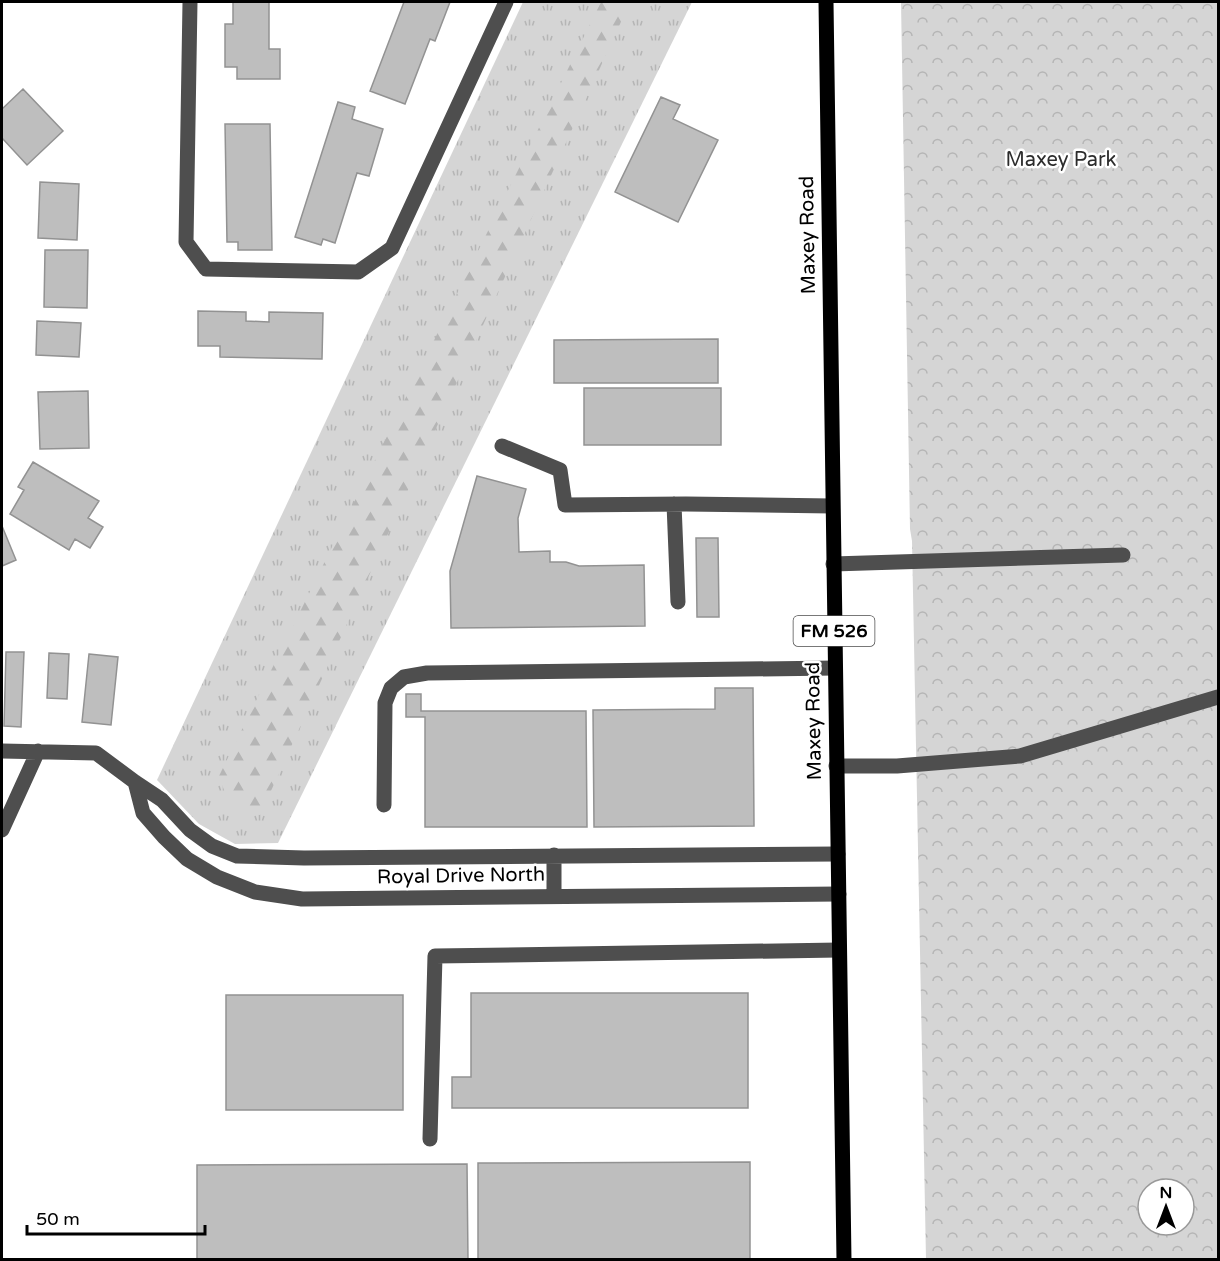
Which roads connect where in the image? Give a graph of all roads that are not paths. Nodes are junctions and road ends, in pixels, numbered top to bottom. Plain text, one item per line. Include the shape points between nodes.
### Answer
1 (190, 2) edge
2 (506, 2) edge
3 (826, 2) edge
4 (502, 446) dead end
5 (674, 504) junction
6 (832, 506) junction
7 (1123, 555) dead end
8 (833, 564) junction
9 (678, 602) dead end
10 (835, 668) junction
11 (1218, 697) edge
12 (2, 751) edge
13 (38, 751) junction
14 (836, 766) junction
15 (135, 782) junction
16 (384, 805) dead end
17 (2, 830) edge
18 (838, 854) junction
19 (554, 855) junction
20 (839, 894) junction
21 (554, 896) junction
22 (840, 950) junction
23 (430, 1139) dead end
24 (844, 1260) edge

1 - 2 street via 186,242 206,269 358,272 392,248
3 - 6 main road, Maxey Road / FM 526
4 - 5 street via 560,470 565,505
5 - 6 street
5 - 9 street
6 - 8 main road, Maxey Road / FM 526
7 - 8 street
8 - 10 main road, Maxey Road / FM 526
10 - 14 main road, Maxey Road / FM 526
10 - 16 street via 427,673 404,677 391,688 385,703
11 - 14 street via 1020,756 897,766
12 - 13 street, Royal Drive North
13 - 15 street, Royal Drive North via 96,753
13 - 17 street
14 - 18 main road, Maxey Road / FM 526
15 - 19 street, Royal Drive North via 162,800 190,830 212,846 237,856
15 - 21 street, Royal Drive North via 143,813 187,860 255,892 302,899
18 - 19 street, Royal Drive North
18 - 20 main road, Maxey Road / FM 526
19 - 21 street
20 - 21 street, Royal Drive North
20 - 22 main road, Maxey Road / FM 526
22 - 23 street via 435,956
22 - 24 main road, Maxey Road / FM 526

